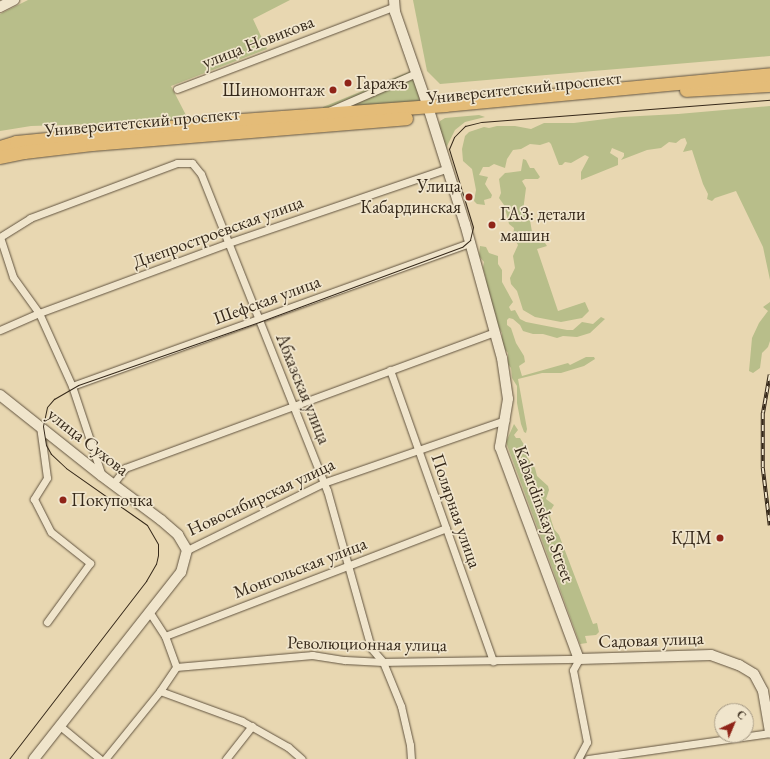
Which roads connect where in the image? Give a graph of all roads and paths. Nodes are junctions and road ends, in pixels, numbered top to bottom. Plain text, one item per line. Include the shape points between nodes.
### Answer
1 (12, 0) edge
2 (394, 3) edge
3 (0, 7) edge
4 (416, 73) junction
5 (770, 74) edge
6 (694, 85) junction
7 (770, 85) edge
8 (177, 89) dead end
9 (429, 111) junction
10 (322, 115) junction
11 (0, 147) edge
12 (0, 157) edge
13 (448, 168) junction
14 (0, 237) edge
15 (471, 242) junction
16 (228, 243) junction
17 (39, 313) junction
18 (258, 320) junction
19 (0, 330) edge
20 (495, 332) junction
21 (390, 370) junction
22 (72, 386) junction
23 (0, 395) edge
24 (294, 406) junction
25 (505, 420) junction
26 (40, 426) junction
27 (419, 451) junction
28 (102, 476) junction
29 (323, 483) junction
30 (113, 484) junction
31 (446, 528) junction
32 (187, 550) junction
33 (348, 565) junction
34 (150, 613) junction
35 (47, 622) dead end
36 (165, 636) junction
37 (579, 659) junction
38 (493, 661) junction
39 (383, 662) junction
40 (176, 667) junction
41 (160, 691) junction
42 (60, 726) junction
43 (252, 726) junction
44 (770, 732) edge
45 (34, 759) edge
46 (100, 759) edge
47 (104, 759) edge
48 (226, 759) edge
49 (302, 759) edge
50 (411, 759) edge
51 (578, 759) edge
52 (588, 759) edge

1 - 3 street
2 - 4 street, Kabardinskaya Street
2 - 8 street, улица Новикова
4 - 9 street, Kabardinskaya Street
4 - 10 street
5 - 6 highway
6 - 7 highway
6 - 9 highway, Университетский проспект
9 - 10 highway, Университетский проспект
9 - 12 highway, Университетский проспект via 92,144
9 - 13 street, Kabardinskaya Street
10 - 11 highway, Университетский проспект via 241,120 24,142
13 - 15 street, Kabardinskaya Street
13 - 16 street, Днепростроевская улица
14 - 16 street, Абхазская улица via 30,218 177,163 192,163 201,174
14 - 17 street via 13,277
15 - 18 street, Шефская улица
15 - 20 street, Kabardinskaya Street
16 - 17 street, Днепростроевская улица
16 - 18 street, Абхазская улица
17 - 19 street, Днепростроевская улица
17 - 22 street
18 - 22 street, Шефская улица
18 - 24 street, Абхазская улица
20 - 21 street
20 - 25 street, Kabardinskaya Street via 508,400
21 - 24 street
21 - 27 street, Полярная улица
22 - 28 street
23 - 26 street, улица Сухова
24 - 29 street, Абхазская улица
24 - 30 street via 125,468
25 - 27 street, Новосибирская улица
25 - 37 street, Kabardinskaya Street via 500,447
26 - 28 street, улица Сухова
26 - 35 street via 47,478 34,499 52,532 90,563
27 - 29 street, Новосибирская улица
27 - 31 street, Полярная улица
28 - 30 street, улица Сухова
29 - 32 street, Новосибирская улица
29 - 33 street, Абхазская улица
30 - 32 street, улица Сухова via 178,535
31 - 33 street, Монгольская улица
31 - 38 street, Полярная улица
32 - 34 street, Новосибирская улица via 181,572
33 - 36 street, Монгольская улица
33 - 39 street, Абхазская улица via 371,648
34 - 36 street
34 - 42 street, Новосибирская улица
36 - 40 street
37 - 38 street, Революционная улица
37 - 44 street, Садовая улица via 711,655 739,665 754,674 763,691
37 - 51 street via 573,670 587,742
38 - 39 street, Революционная улица
39 - 40 street, Революционная улица via 312,655
39 - 50 street, Абхазская улица via 401,706
40 - 41 street
41 - 43 street
41 - 47 street
42 - 45 street, Новосибирская улица
42 - 46 street
43 - 48 street
43 - 49 street via 288,747
44 - 52 street

